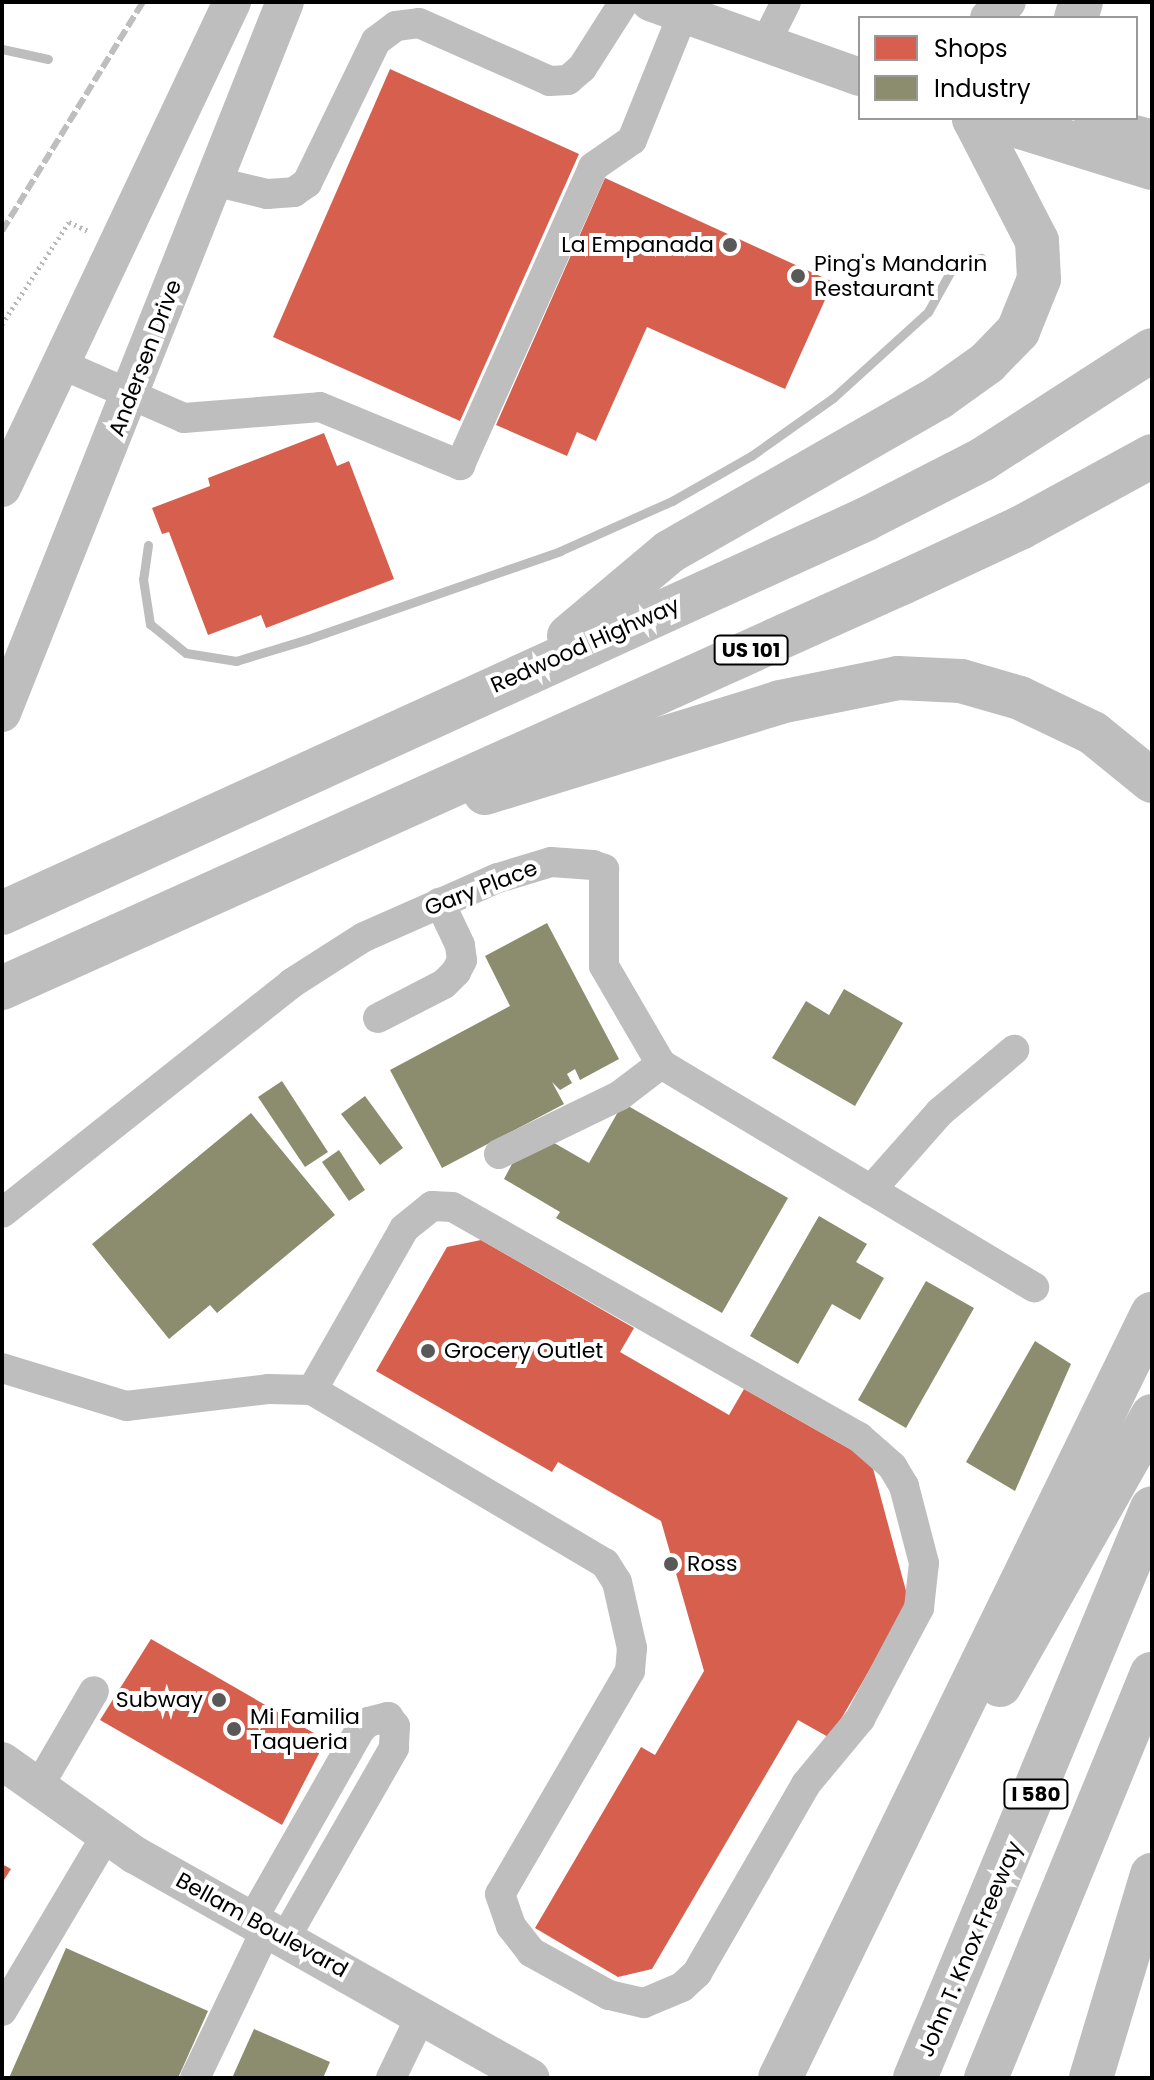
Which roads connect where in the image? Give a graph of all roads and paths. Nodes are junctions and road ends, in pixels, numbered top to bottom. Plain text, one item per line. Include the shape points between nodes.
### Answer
1 (232, 2) edge
2 (285, 2) edge
3 (624, 2) edge
4 (786, 2) edge
5 (1007, 2) edge
6 (666, 8) edge
7 (991, 16) edge
8 (765, 44) junction
9 (858, 76) edge
10 (974, 120) edge
11 (988, 120) edge
12 (1099, 120) edge
13 (1152, 142) edge
14 (1152, 168) edge
15 (213, 181) junction
16 (117, 246) junction
17 (2, 324) edge
18 (1152, 350) edge
19 (61, 364) junction
20 (130, 398) junction
21 (1152, 456) edge
22 (2, 488) edge
23 (531, 668) junction
24 (2, 713) edge
25 (1152, 781) edge
26 (344, 832) junction
27 (440, 903) junction
28 (2, 913) edge
29 (2, 988) edge
30 (378, 1018) dead end
31 (1014, 1050) dead end
32 (661, 1064) junction
33 (499, 1154) dead end
34 (871, 1190) junction
35 (2, 1213) edge
36 (1034, 1287) dead end
37 (1152, 1314) edge
38 (2, 1368) edge
39 (312, 1390) junction
40 (1152, 1416) edge
41 (1152, 1508) edge
42 (1152, 1674) edge
43 (94, 1691) dead end
44 (2, 1761) edge
45 (37, 1789) junction
46 (906, 1822) junction
47 (106, 1836) junction
48 (1152, 1875) edge
49 (268, 1929) junction
50 (5, 1995) edge
51 (422, 2014) junction
52 (195, 2078) edge
53 (391, 2078) edge
54 (530, 2078) edge
55 (780, 2078) edge
56 (915, 2078) edge
57 (986, 2078) edge
58 (1091, 2078) edge

1 - 16 main road
2 - 15 main road, Andersen Drive
3 - 15 street via 582,68 568,80 550,81 419,23 396,26 376,41 307,183 294,192 267,194
4 - 8 street
5 - 7 main road
6 - 8 main road
6 - 20 street via 632,140 593,167 460,465 320,407 184,418
8 - 9 main road
10 - 23 highway via 1037,241 1039,279 1018,331 987,363 938,398 669,552
11 - 14 highway
12 - 13 highway via 1119,133
15 - 20 main road, Andersen Drive
16 - 17 path via 69,222
16 - 19 main road
18 - 23 highway, Redwood Highway via 1038,426 927,490
19 - 20 street
19 - 22 main road
20 - 24 main road, Andersen Drive
21 - 26 highway, US 101 via 951,560
23 - 28 highway, Redwood Highway
25 - 26 highway via 1093,733 1020,698 961,681 898,678 780,702 612,757
26 - 29 highway, US 101
27 - 30 street via 460,945 462,960 456,972 444,984
27 - 32 street, Gary Place via 551,862 604,869 604,966
27 - 35 street, Gary Place via 364,937 292,983
31 - 34 street via 940,1112
32 - 33 street via 619,1096
32 - 34 street, Gary Place
34 - 36 street, Gary Place
37 - 46 highway
38 - 39 street via 126,1406 291,1387
39 - 39 street via 404,1229 432,1206 452,1207 859,1437 892,1466 904,1486 924,1563 919,1608 860,1719 806,1784 697,1973 682,1987 644,2003 609,1995 531,1952 511,1926 500,1894 630,1671 632,1648 613,1572 595,1554
40 - 46 highway via 1010,1669
41 - 56 highway, John T. Knox Freeway / I 580
42 - 57 highway
43 - 45 street
44 - 45 main road, Bellam Boulevard
45 - 47 main road, Bellam Boulevard
46 - 55 highway
47 - 49 main road, Bellam Boulevard
47 - 50 street
48 - 58 highway
49 - 49 street via 394,1748 395,1726 388,1717 360,1730
49 - 51 main road, Bellam Boulevard
49 - 52 street
51 - 53 street
51 - 54 main road, Bellam Boulevard

